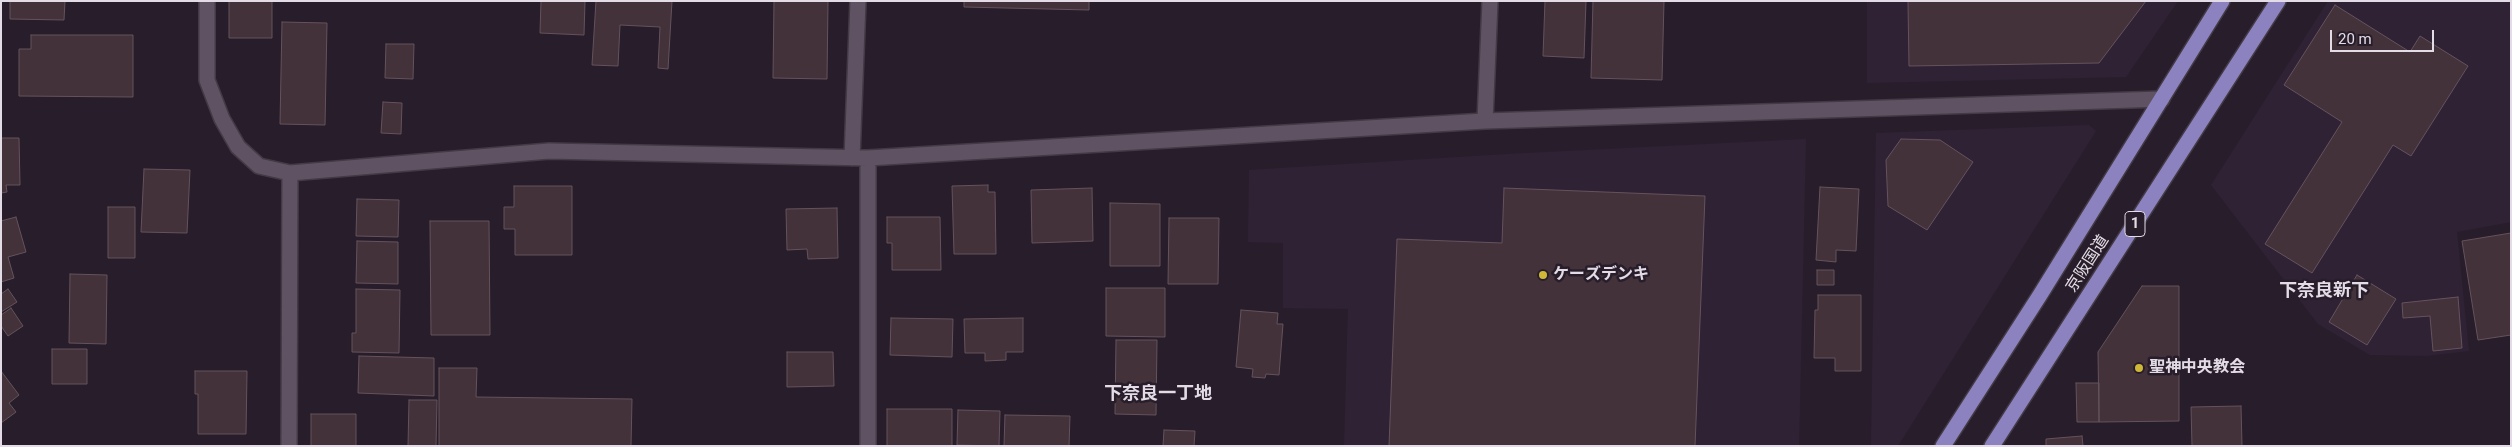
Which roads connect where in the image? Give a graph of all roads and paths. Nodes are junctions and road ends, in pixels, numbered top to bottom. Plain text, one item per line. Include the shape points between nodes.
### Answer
1 (207, 1) edge
2 (858, 1) edge
3 (1490, 1) edge
4 (2222, 1) edge
5 (2278, 1) edge
6 (2162, 99) junction
7 (1486, 121) junction
8 (852, 158) junction
9 (868, 158) junction
10 (290, 173) junction
11 (289, 446) edge
12 (868, 446) edge
13 (1943, 446) edge
14 (1992, 446) edge

1 - 10 street via 207,80 222,119 238,147 259,166
2 - 8 street
3 - 7 street
4 - 6 highway, 京阪国道
5 - 14 highway, 京阪国道 / 1
6 - 7 street
6 - 13 highway, 京阪国道
7 - 9 street
8 - 9 street
8 - 10 street via 550,151
9 - 12 street
10 - 11 street

